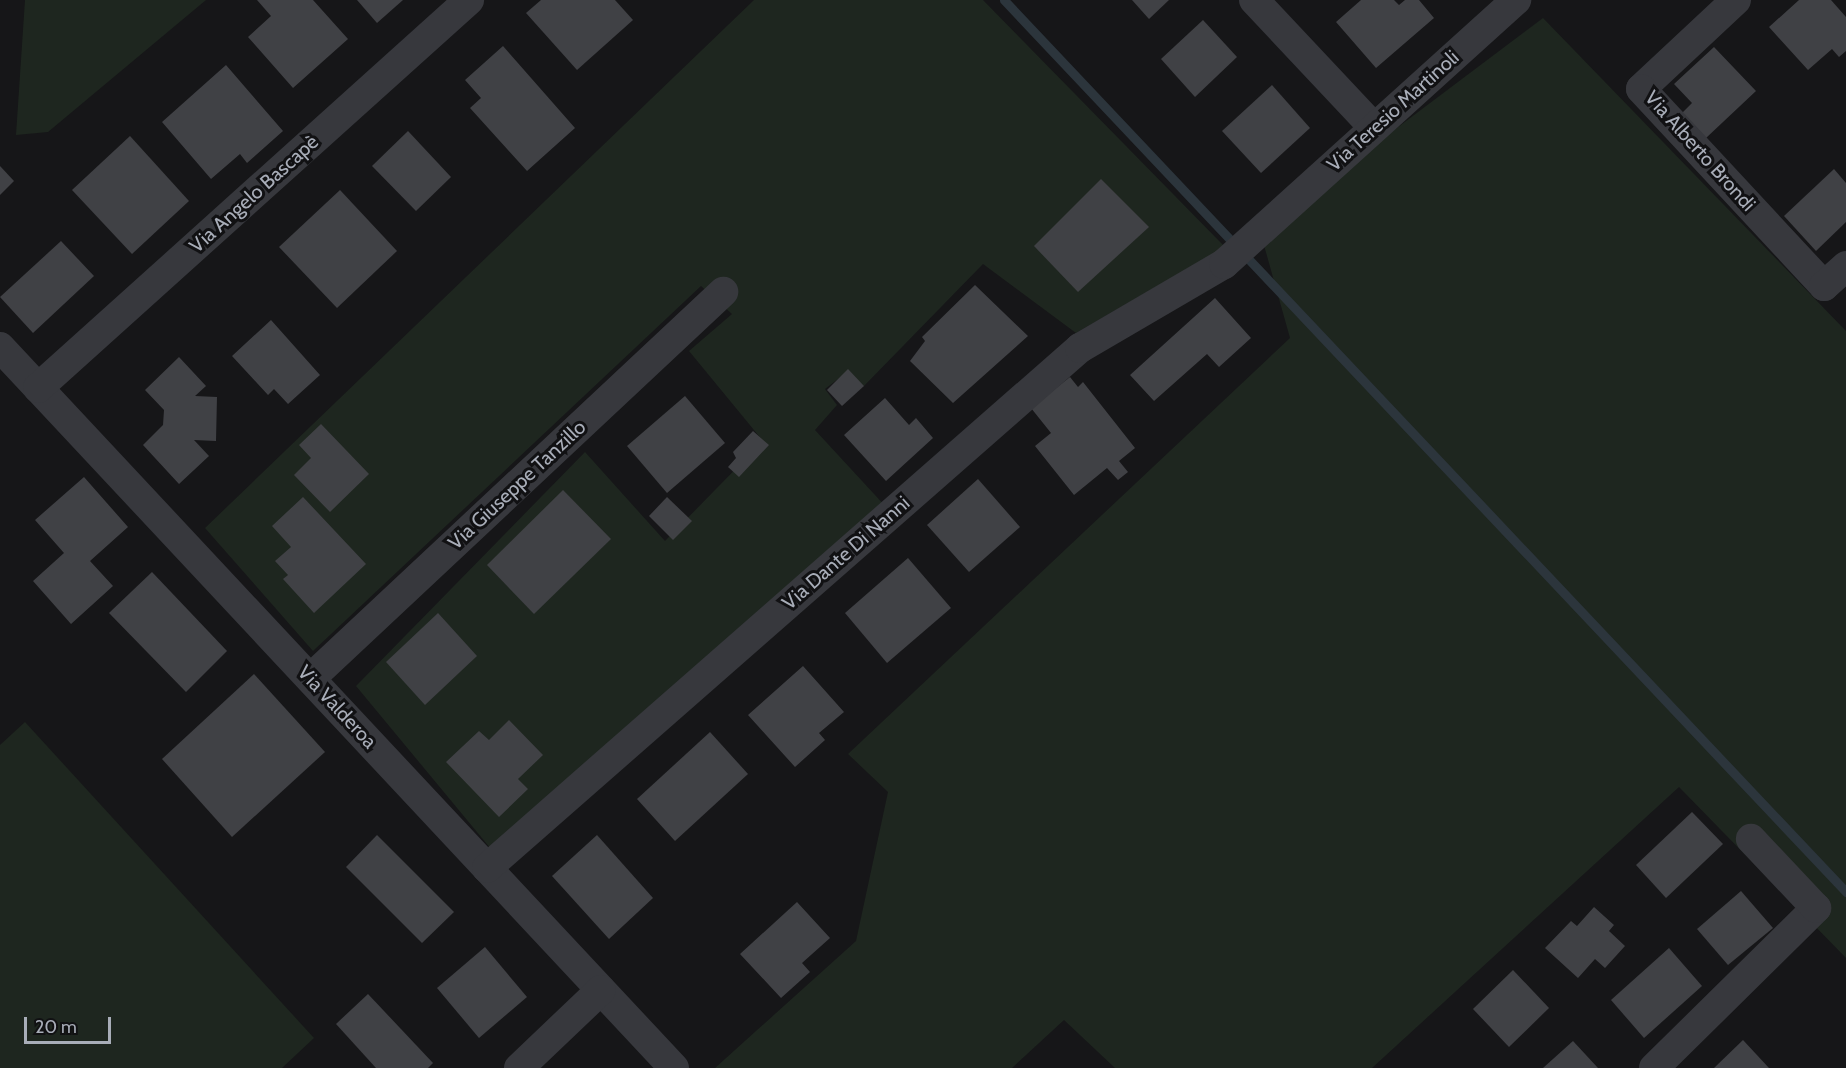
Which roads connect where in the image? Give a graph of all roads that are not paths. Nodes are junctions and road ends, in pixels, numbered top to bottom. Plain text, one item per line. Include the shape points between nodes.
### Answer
1 (469, 0) edge
2 (1254, 0) edge
3 (1516, 0) edge
4 (1736, 0) edge
5 (1374, 128) junction
6 (1224, 264) joint
7 (1846, 266) edge
8 (723, 292) dead end
9 (0, 347) edge
10 (38, 388) junction
11 (310, 678) junction
12 (1751, 839) dead end
13 (488, 868) junction
14 (601, 990) junction
15 (519, 1068) edge
16 (674, 1068) edge
17 (1654, 1068) edge

1 - 10 street, Via Angelo Bascapè
2 - 5 street
3 - 5 street, Via Teresio Martinoli
4 - 7 street, Via Alberto Brondi via 1641,89 1824,286
5 - 6 street, Via Teresio Martinoli
6 - 13 street, Via Dante Di Nanni via 1080,348
8 - 11 street, Via Giuseppe Tanzillo
9 - 10 street, Via Valderoa
10 - 11 street, Via Valderoa
11 - 13 street, Via Valderoa
12 - 17 street via 1816,908
13 - 14 street, Via Valderoa
14 - 15 street
14 - 16 street, Via Valderoa

